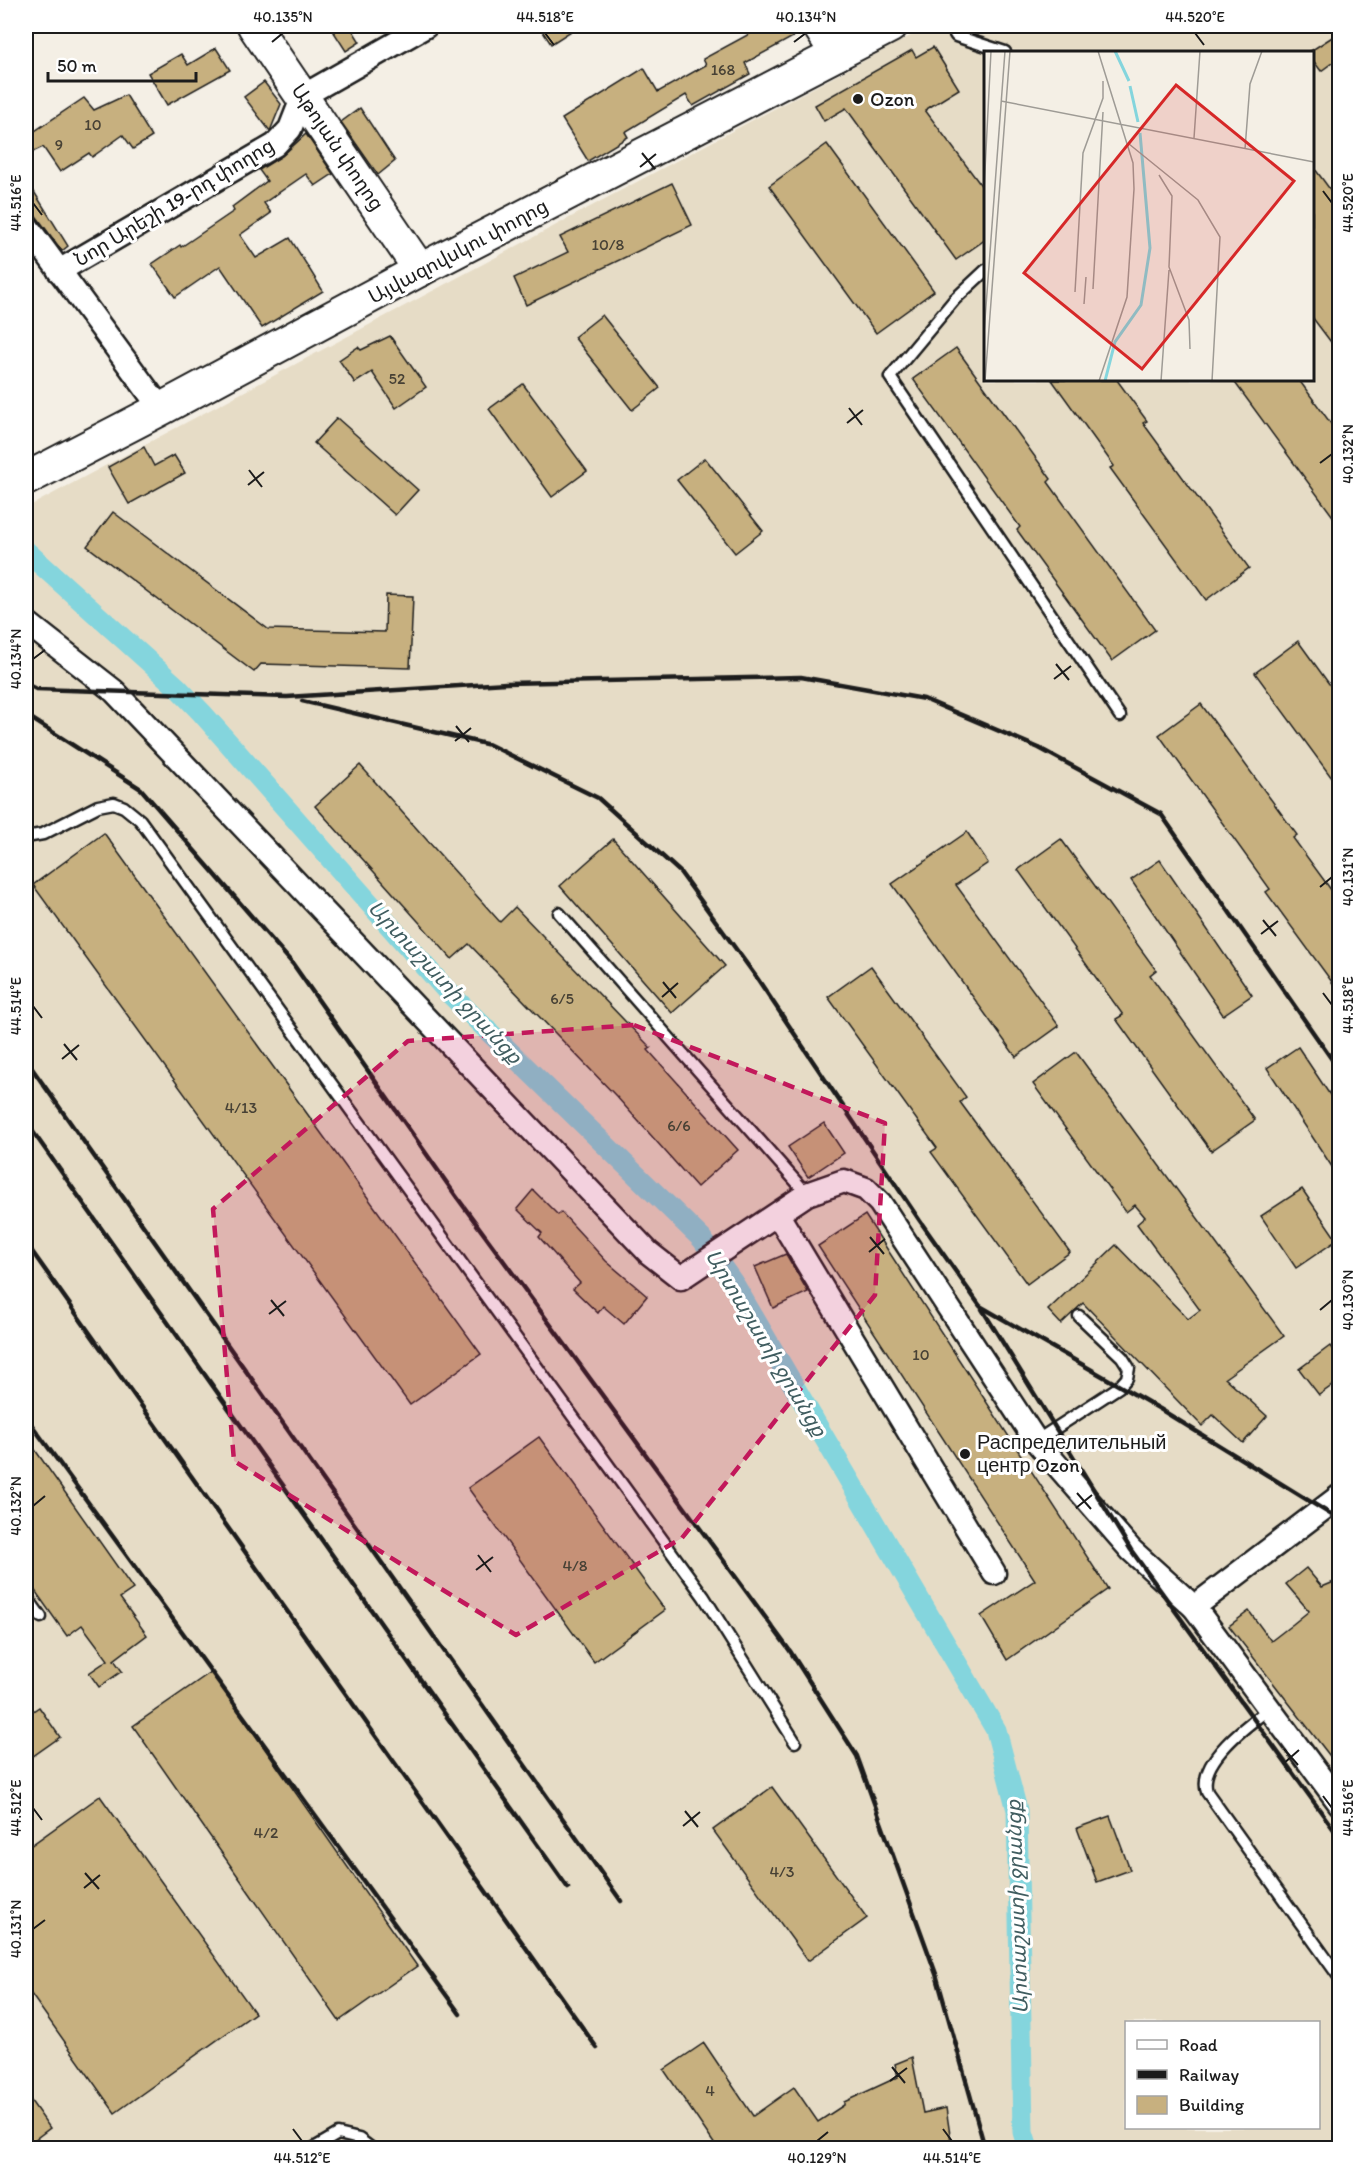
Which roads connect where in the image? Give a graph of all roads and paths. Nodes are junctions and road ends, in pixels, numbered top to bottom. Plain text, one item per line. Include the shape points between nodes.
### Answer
1 (254, 26) edge
2 (426, 26) edge
3 (819, 26) edge
4 (891, 26) edge
5 (950, 26) edge
6 (1002, 51) edge
7 (837, 54) junction
8 (303, 96) junction
9 (26, 225) edge
10 (420, 270) junction
11 (59, 271) junction
12 (984, 272) edge
13 (161, 409) junction
14 (26, 478) edge
15 (26, 622) edge
16 (1120, 716) dead end
17 (26, 837) edge
18 (559, 913) dead end
19 (807, 1194) junction
20 (778, 1215) junction
21 (1079, 1316) dead end
22 (1036, 1441) junction
23 (1340, 1496) edge
24 (994, 1573) dead end
25 (26, 1596) edge
26 (1194, 1607) junction
27 (41, 1617) dead end
28 (1269, 1709) junction
29 (795, 1742) dead end
30 (1340, 1804) edge
31 (1340, 1978) edge
32 (314, 2148) edge
33 (371, 2148) edge

1 - 8 main road, Աթոյան փողոց
2 - 8 street
3 - 7 main road
4 - 7 main road, Այվազովսկու փողոց
5 - 6 lane via 956,36
7 - 10 main road, Այվազովսկու փողոց
8 - 10 main road, Աթոյան փողոց
8 - 11 street, Նոր Արեշի 19-րդ փողոց via 290,129 275,144
9 - 11 street
10 - 13 main road, Այվազովսկու փողոց
11 - 13 street
12 - 16 lane via 890,377
13 - 14 main road, Այվազովսկու փողոց
15 - 20 street via 114,691 649,1253 681,1278
17 - 29 lane via 44,834 98,806 114,803 140,820 704,1597
18 - 19 lane
19 - 20 street
19 - 22 street via 844,1180 866,1189 880,1203
20 - 24 street
21 - 22 lane via 1122,1357 1129,1368 1127,1378
22 - 26 street via 1131,1550
23 - 26 street
25 - 27 lane
26 - 28 street
28 - 30 street
28 - 31 lane via 1217,1755 1204,1785
32 - 33 lane via 338,2134 358,2139

